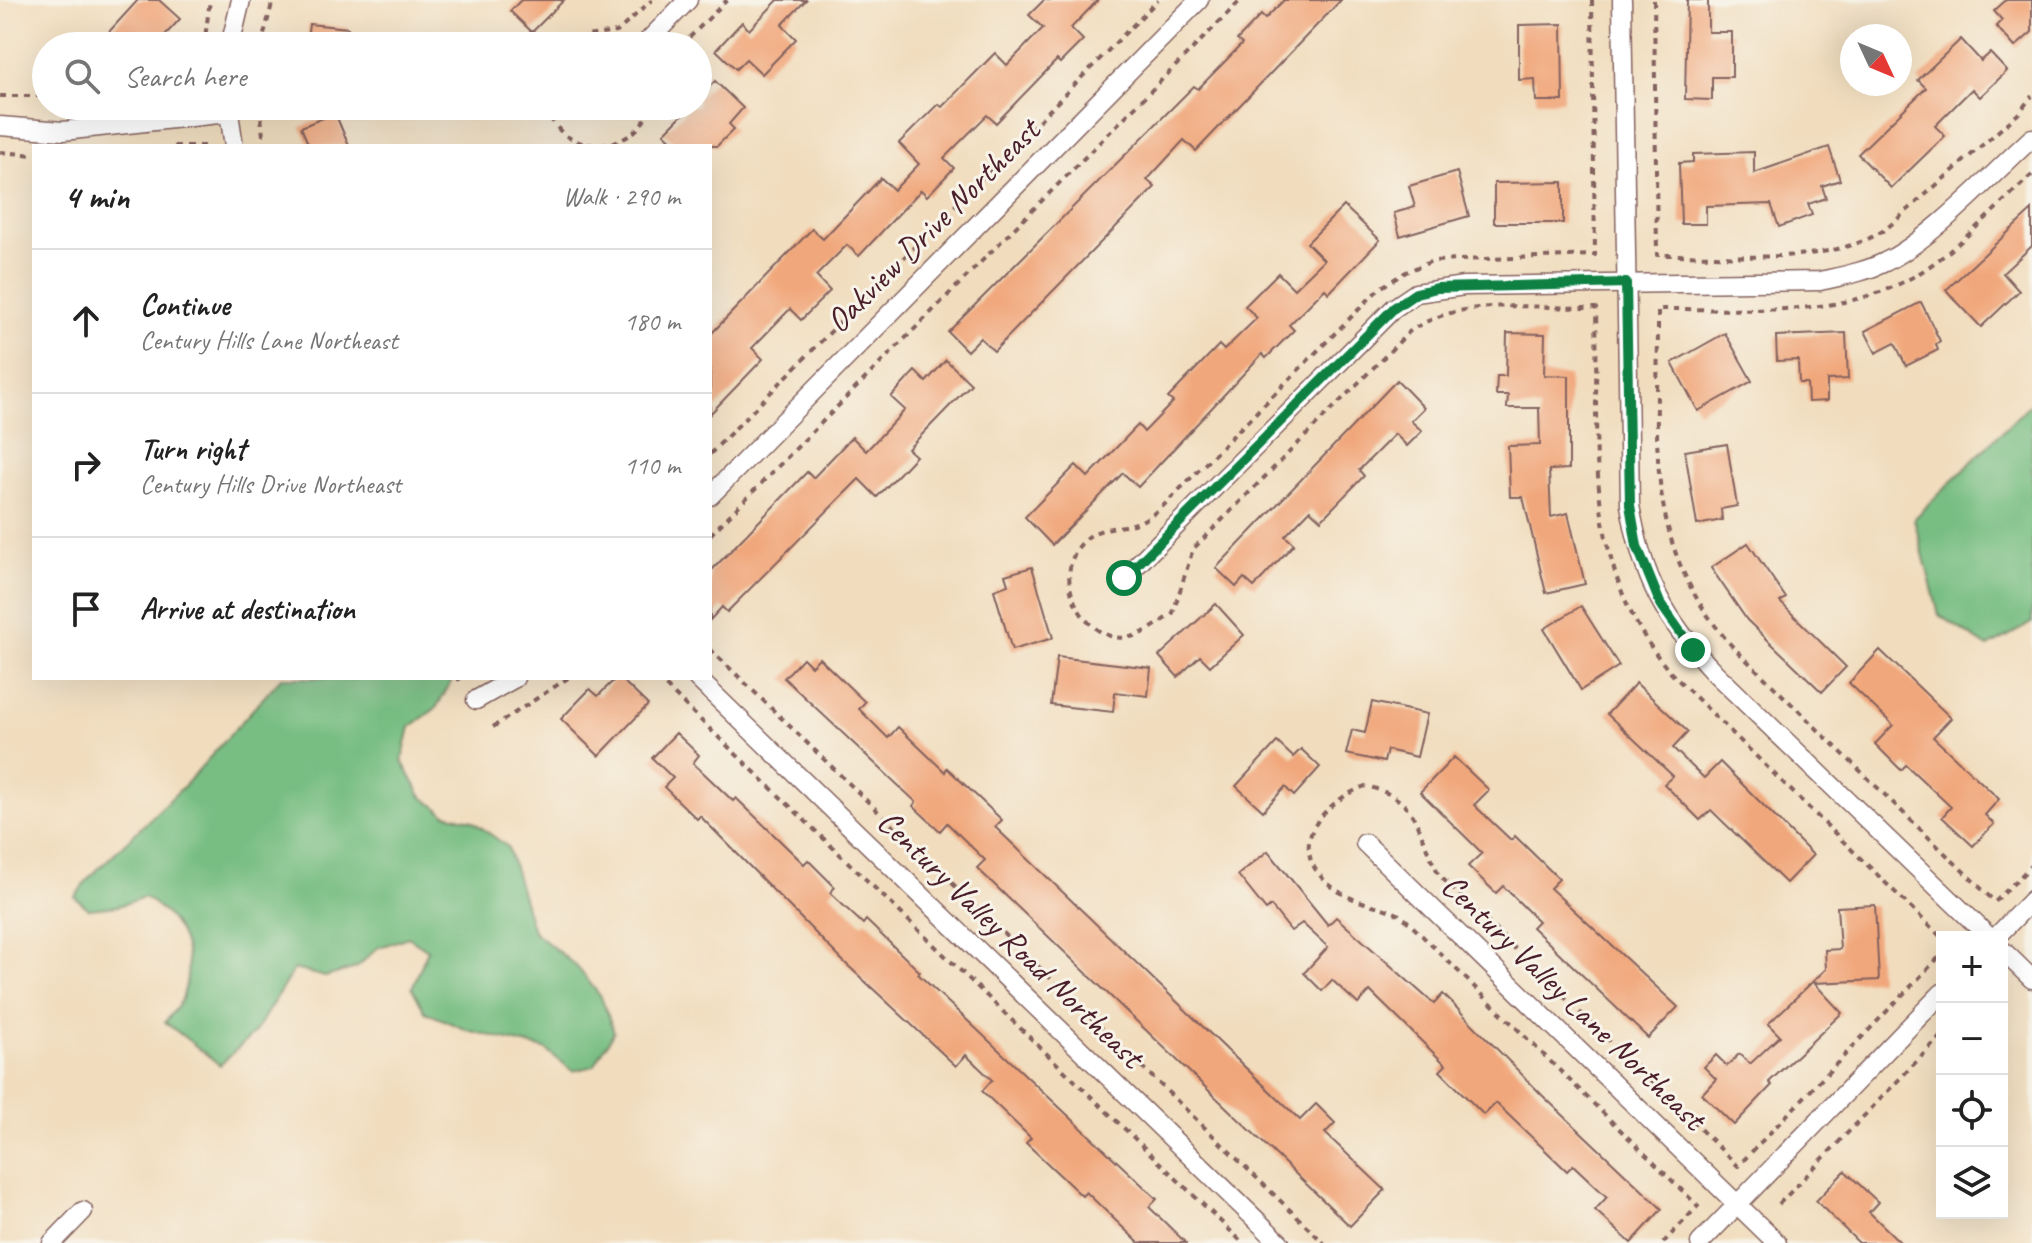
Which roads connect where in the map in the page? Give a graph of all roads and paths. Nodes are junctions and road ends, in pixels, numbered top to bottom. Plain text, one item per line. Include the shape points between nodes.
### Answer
1 (210, 0) edge
2 (241, 0) edge
3 (273, 0) edge
4 (652, 0) edge
5 (688, 0) edge
6 (727, 0) edge
7 (1158, 0) edge
8 (1199, 0) edge
9 (1241, 0) edge
10 (1592, 0) edge
11 (1622, 0) edge
12 (1654, 0) edge
13 (206, 32) edge
14 (233, 32) edge
15 (265, 32) edge
16 (617, 32) edge
17 (657, 32) edge
18 (695, 32) edge
19 (0, 96) edge
20 (32, 96) edge
21 (2032, 96) edge
22 (146, 120) edge
23 (230, 120) edge
24 (261, 120) edge
25 (555, 120) edge
26 (642, 120) edge
27 (0, 126) edge
28 (2032, 138) edge
29 (234, 144) edge
30 (264, 144) edge
31 (582, 144) edge
32 (615, 144) edge
33 (0, 152) edge
34 (32, 155) edge
35 (1595, 255) dead end
36 (1626, 283) junction
37 (1658, 309) dead end
38 (712, 452) edge
39 (712, 494) edge
40 (712, 533) edge
41 (1124, 578) dead end
42 (712, 651) edge
43 (511, 680) edge
44 (565, 680) edge
45 (659, 680) edge
46 (699, 680) edge
47 (476, 700) dead end
48 (493, 727) dead end
49 (1365, 843) dead end
50 (2032, 865) edge
51 (2032, 900) edge
52 (1983, 931) edge
53 (2002, 931) edge
54 (2008, 956) edge
55 (1936, 960) edge
56 (2032, 979) edge
57 (1936, 999) edge
58 (1936, 1041) edge
59 (1738, 1166) dead end
60 (1738, 1204) junction
61 (1779, 1204) dead end
62 (1698, 1206) dead end
63 (83, 1211) dead end
64 (52, 1243) edge
65 (1243, 1243) edge
66 (1280, 1243) edge
67 (1324, 1243) edge
68 (1663, 1243) edge
69 (1700, 1243) edge
70 (1777, 1243) edge

1 - 13 path
2 - 14 street
3 - 15 path
4 - 16 path
5 - 17 street
6 - 18 path
7 - 38 path
8 - 39 street, Oakview Drive Northeast
9 - 40 path
10 - 35 path
11 - 36 street
12 - 21 path via 1657,255 1831,253 1864,244
19 - 20 path
22 - 27 street via 63,131
23 - 29 street
24 - 30 path
25 - 31 path
26 - 32 path via 634,135
28 - 36 street via 1914,245 1866,270 1820,281
33 - 34 path
36 - 41 street via 1464,286 1416,293 1394,308
36 - 52 street via 1630,505 1640,556 1660,603 1715,673
37 - 50 path via 1665,528 1698,605 1732,646 1995,902
42 - 67 path
43 - 47 street
44 - 48 path
45 - 65 path
46 - 66 street, Century Valley Road Northeast
49 - 60 street, Century Valley Lane Northeast
51 - 53 street
54 - 56 street
55 - 59 path
57 - 60 street
58 - 61 path
60 - 69 street
60 - 70 street, Century Valley Lane Northeast
62 - 68 path
63 - 64 street

